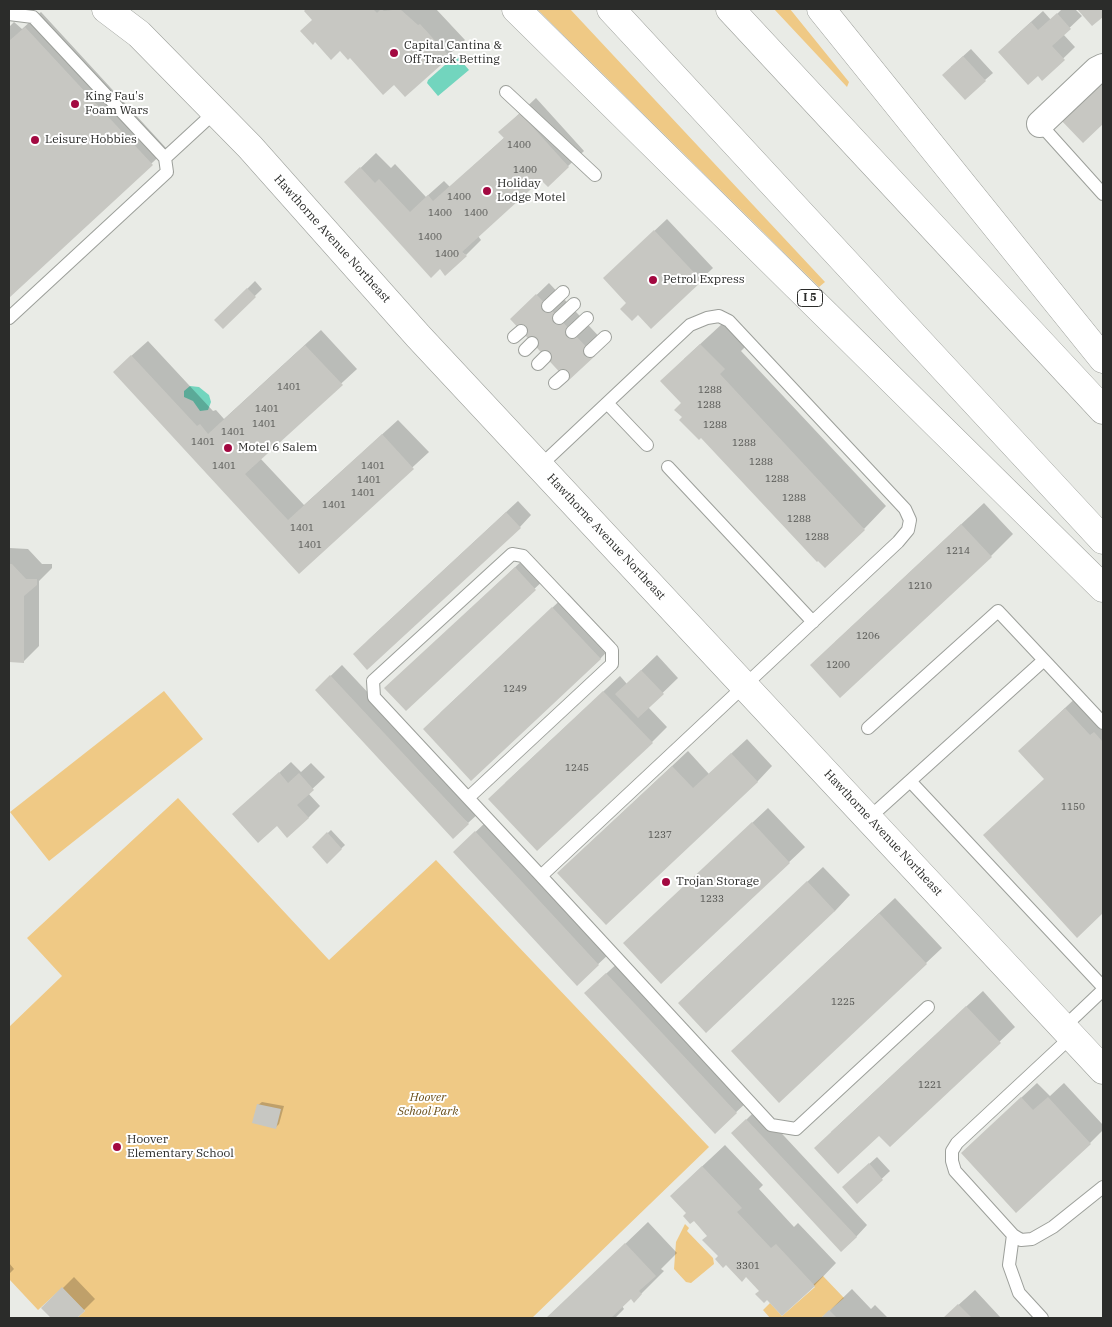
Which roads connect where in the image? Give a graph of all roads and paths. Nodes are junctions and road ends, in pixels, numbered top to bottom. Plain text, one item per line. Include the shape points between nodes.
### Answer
1 (106, 9) edge
2 (516, 9) edge
3 (611, 9) edge
4 (730, 9) edge
5 (821, 9) edge
6 (9, 14) edge
7 (1103, 67) edge
8 (506, 92) dead end
9 (216, 111) junction
10 (1040, 124) joint
11 (165, 158) junction
12 (595, 174) dead end
13 (1103, 194) edge
14 (563, 292) dead end
15 (574, 304) dead end
16 (548, 306) dead end
17 (9, 318) edge
18 (559, 318) dead end
19 (587, 318) dead end
20 (572, 332) dead end
21 (605, 337) dead end
22 (590, 351) dead end
23 (1103, 359) edge
24 (607, 403) junction
25 (1103, 410) edge
26 (647, 445) dead end
27 (540, 466) junction
28 (668, 467) dead end
29 (1103, 540) edge
30 (1103, 588) edge
31 (813, 622) junction
32 (1044, 660) junction
33 (745, 685) junction
34 (1103, 723) edge
35 (868, 728) dead end
36 (910, 781) junction
37 (468, 798) junction
38 (869, 818) junction
39 (541, 876) junction
40 (1103, 988) edge
41 (928, 1007) dead end
42 (1068, 1032) junction
43 (1103, 1070) edge
44 (1103, 1187) edge
45 (1013, 1235) junction
46 (1042, 1318) edge

1 - 9 main road, Hawthorne Avenue Northeast via 139,34
2 - 30 main road, I 5
3 - 29 main road
4 - 25 main road
5 - 23 main road
6 - 11 lane via 33,17
7 - 10 street
8 - 12 lane
9 - 11 lane
9 - 27 main road, Hawthorne Avenue Northeast
10 - 13 lane
11 - 17 lane via 167,172
14 - 16 lane
15 - 18 lane
19 - 20 lane
21 - 22 lane
24 - 26 lane
24 - 27 lane
24 - 31 lane via 690,325 719,316 729,321 905,509 910,520 908,530 898,542
27 - 33 main road, Hawthorne Avenue Northeast
28 - 31 lane
31 - 33 lane
32 - 34 lane
32 - 35 lane via 998,612
32 - 36 lane
33 - 38 main road, Hawthorne Avenue Northeast
33 - 39 lane
36 - 38 lane
36 - 40 lane
37 - 37 lane via 374,697 373,681 512,554 523,556 612,650 612,664
37 - 39 lane
38 - 42 main road, Hawthorne Avenue Northeast
39 - 41 lane via 771,1125 796,1128
40 - 42 lane
42 - 43 main road, Hawthorne Avenue Northeast
42 - 45 lane via 952,1151 955,1171
44 - 45 lane via 1053,1227 1032,1239 1021,1240
45 - 46 lane via 1009,1265 1019,1293

